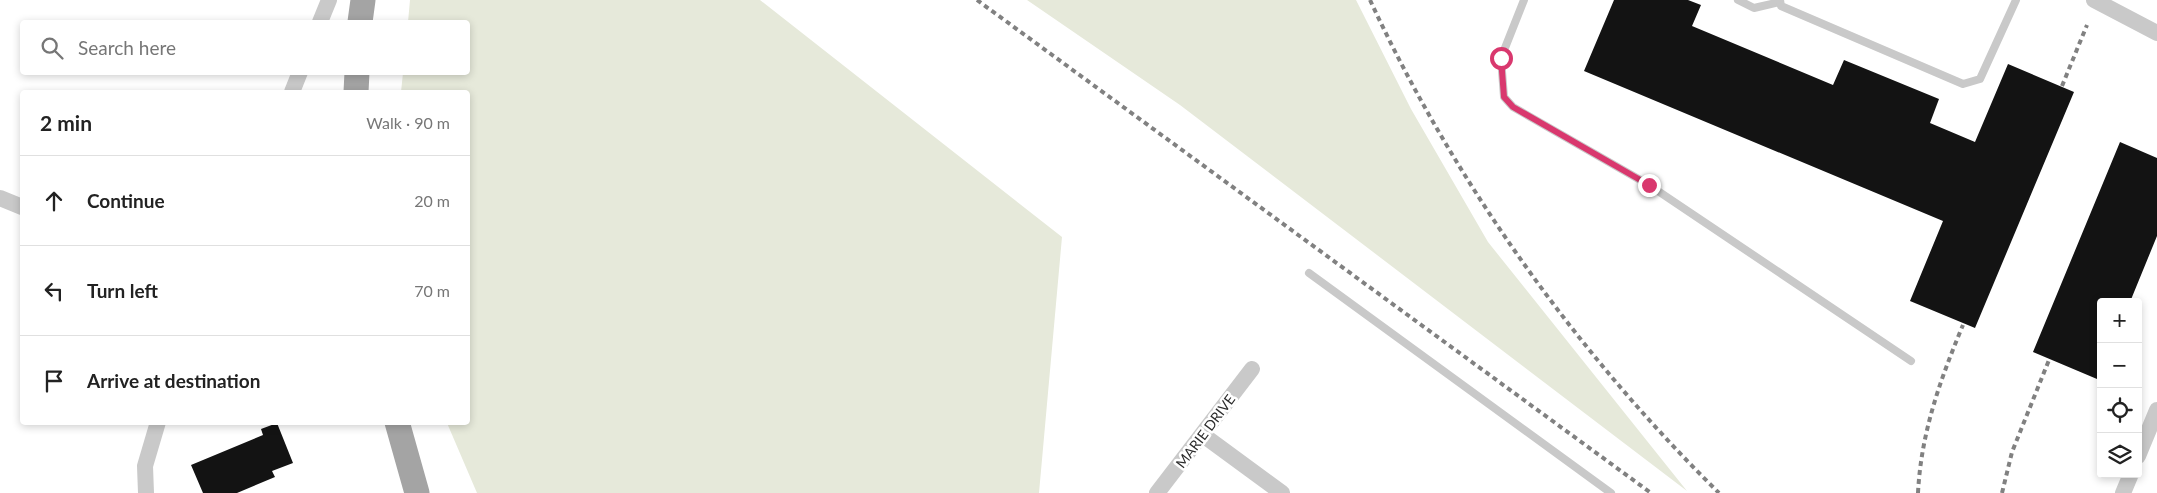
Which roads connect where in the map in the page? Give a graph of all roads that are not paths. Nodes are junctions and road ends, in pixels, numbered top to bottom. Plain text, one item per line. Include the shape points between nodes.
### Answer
1 (329, 0) edge
2 (363, 0) edge
3 (1524, 0) edge
4 (1738, 0) edge
5 (2016, 0) edge
6 (2094, 0) edge
7 (1780, 1) edge
8 (321, 20) edge
9 (360, 20) edge
10 (2157, 33) edge
11 (299, 75) edge
12 (357, 75) edge
13 (293, 90) edge
14 (356, 90) edge
15 (0, 198) edge
16 (20, 206) edge
17 (1309, 272) dead end
18 (1910, 361) dead end
19 (1252, 369) dead end
20 (2157, 410) edge
21 (157, 425) edge
22 (398, 425) edge
23 (1203, 435) junction
24 (2142, 446) edge
25 (2129, 478) edge
26 (146, 493) edge
27 (417, 493) edge
28 (1157, 493) edge
29 (1282, 493) edge
30 (1610, 493) edge
31 (2123, 493) edge

1 - 8 street
2 - 9 main road
3 - 18 lane via 1501,58 1504,97 1513,107 1649,185
4 - 7 lane via 1754,8
5 - 7 lane via 1980,79 1963,84 1782,6
6 - 10 street
11 - 13 street
12 - 14 main road
15 - 16 street
17 - 30 lane
19 - 23 street, MARIE DRIVE
20 - 24 street
21 - 26 street via 145,466
22 - 27 main road
23 - 28 street, MARIE DRIVE
23 - 29 street
25 - 31 street

